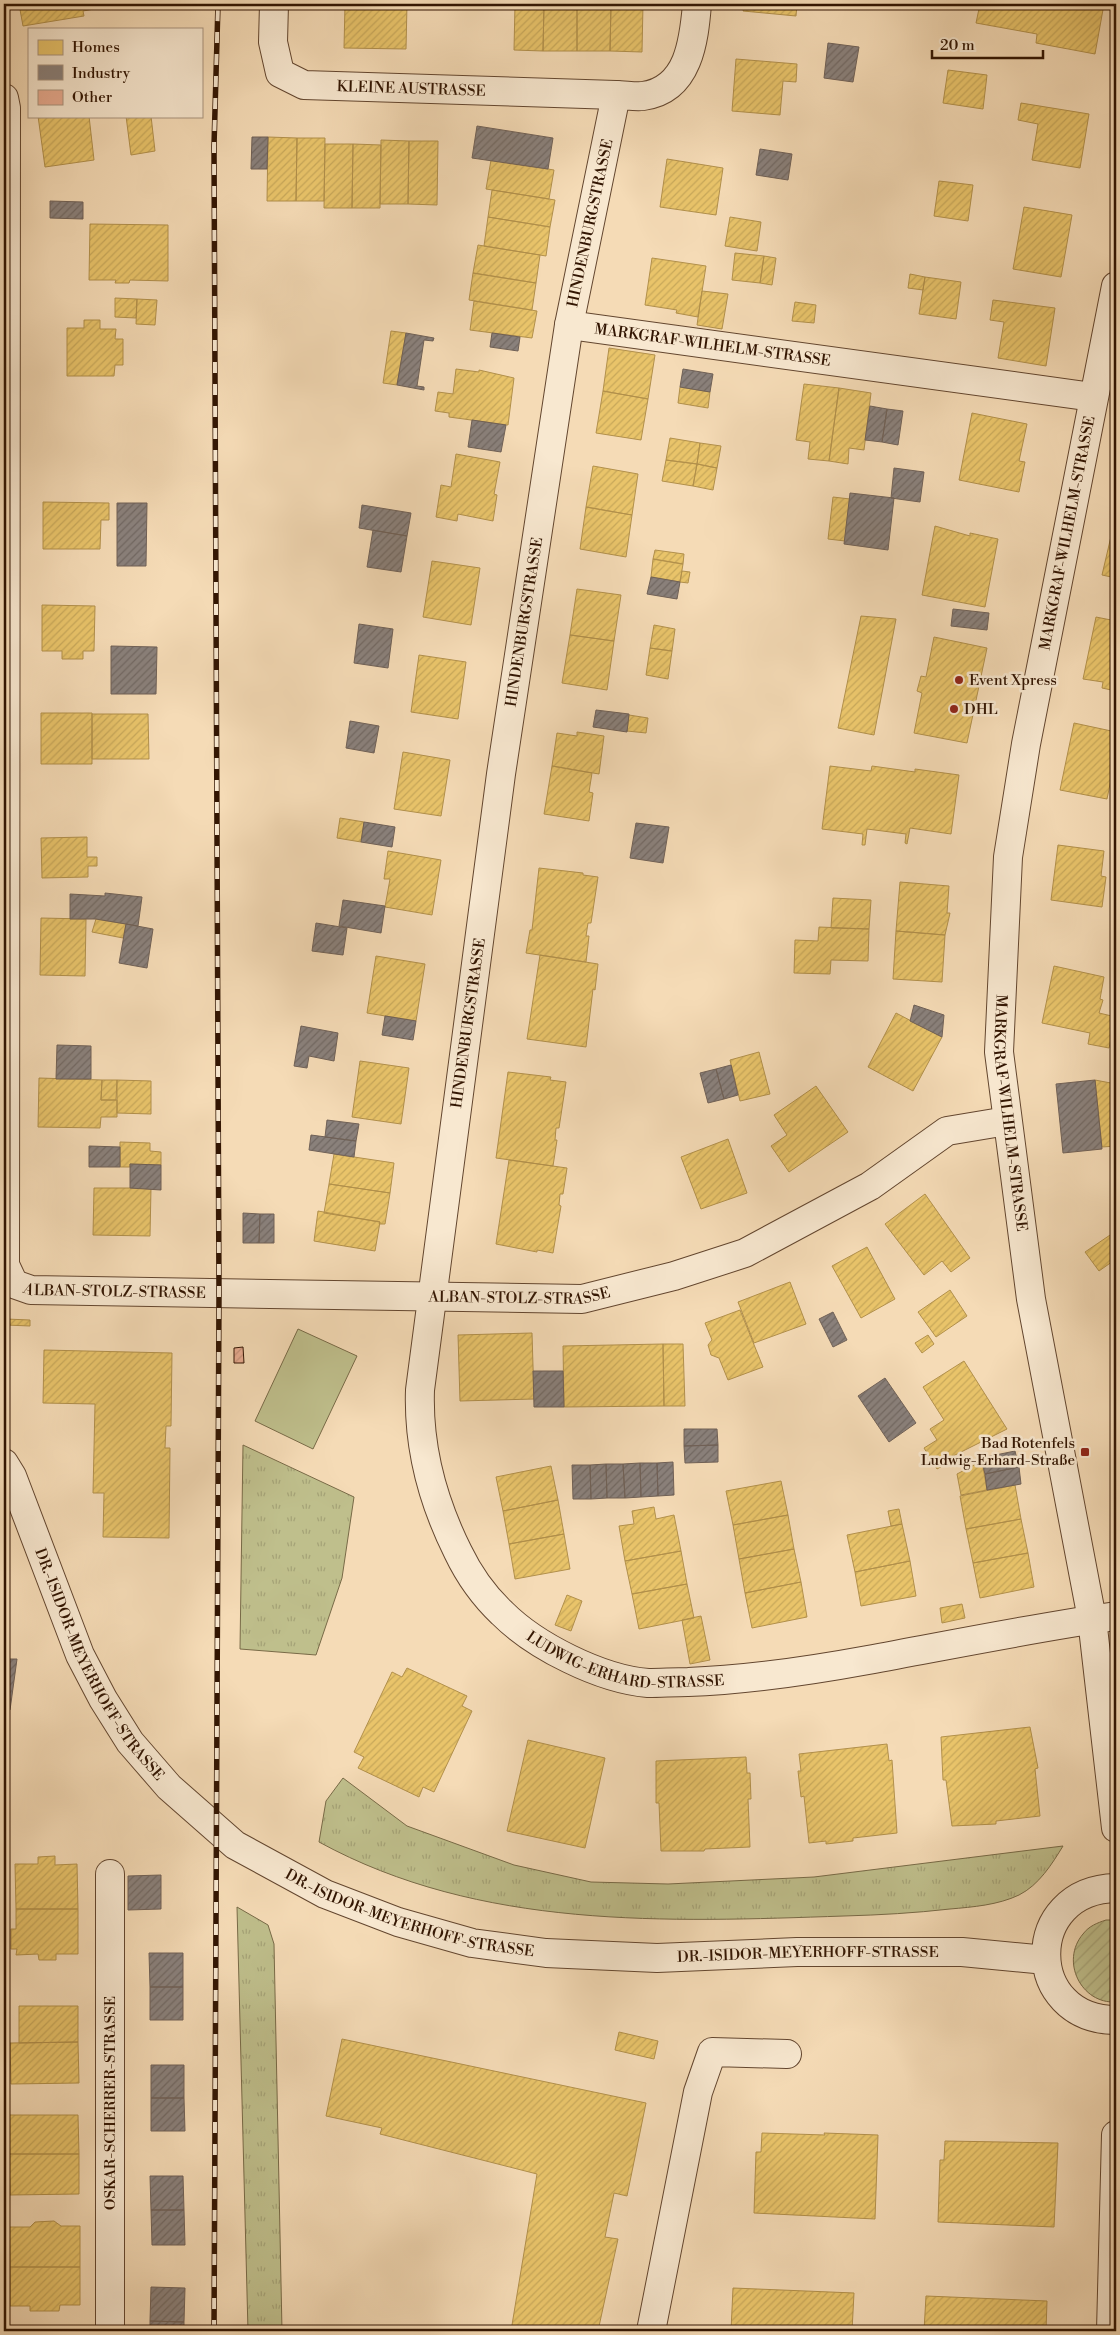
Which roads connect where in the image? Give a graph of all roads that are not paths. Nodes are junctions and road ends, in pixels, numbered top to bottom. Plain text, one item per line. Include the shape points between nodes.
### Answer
1 (274, 4) edge
2 (697, 4) edge
3 (616, 95) junction
4 (4, 105) edge
5 (1116, 286) edge
6 (569, 325) junction
7 (1093, 396) junction
8 (1007, 1121) junction
9 (5, 1265) edge
10 (432, 1296) junction
11 (4, 1463) edge
12 (1104, 1617) edge
13 (1116, 1828) edge
14 (110, 1874) dead end
15 (1116, 1888) edge
16 (1046, 1960) junction
17 (1116, 2020) edge
18 (1116, 2036) edge
19 (787, 2054) dead end
20 (1116, 2135) edge
21 (110, 2331) edge
22 (651, 2331) edge
23 (1111, 2331) edge

1 - 3 street, KLEINE AUSTRASSE via 273,42 280,73 304,85
2 - 3 street via 694,38 685,67 674,80 644,96
3 - 6 street, HINDENBURGSTRASSE
4 - 9 street
5 - 7 street, MARKGRAF-WILHELM-STRASSE
6 - 7 street, MARKGRAF-WILHELM-STRASSE
6 - 10 street, HINDENBURGSTRASSE via 501,774
7 - 8 street, MARKGRAF-WILHELM-STRASSE via 1026,744 1008,857 999,1052
8 - 10 street, ALBAN-STOLZ-STRASSE via 947,1131 870,1186 745,1253 674,1276 582,1299
8 - 12 street, MARKGRAF-WILHELM-STRASSE via 1031,1299
9 - 10 street, ALBAN-STOLZ-STRASSE via 14,1284 31,1290
10 - 12 street, LUDWIG-ERHARD-STRASSE via 419,1416 422,1445 439,1509 462,1561 480,1589 502,1614 524,1632 570,1659 596,1670 646,1682 724,1681 815,1670
11 - 16 street, DR.-ISIDOR-MEYERHOFF-STRASSE via 12,1476 80,1655 130,1742 169,1787 235,1844 325,1894 426,1930 472,1942 546,1953 657,1958 797,1952 962,1952
12 - 13 street, MARKGRAF-WILHELM-STRASSE
14 - 21 street, OSKAR-SCHERRER-STRASSE
15 - 16 street via 1081,1895 1065,1907 1053,1923 1047,1941
16 - 17 street via 1049,1977 1069,2005 1100,2020
17 - 18 street
19 - 22 street via 712,2052 698,2092
20 - 23 street

